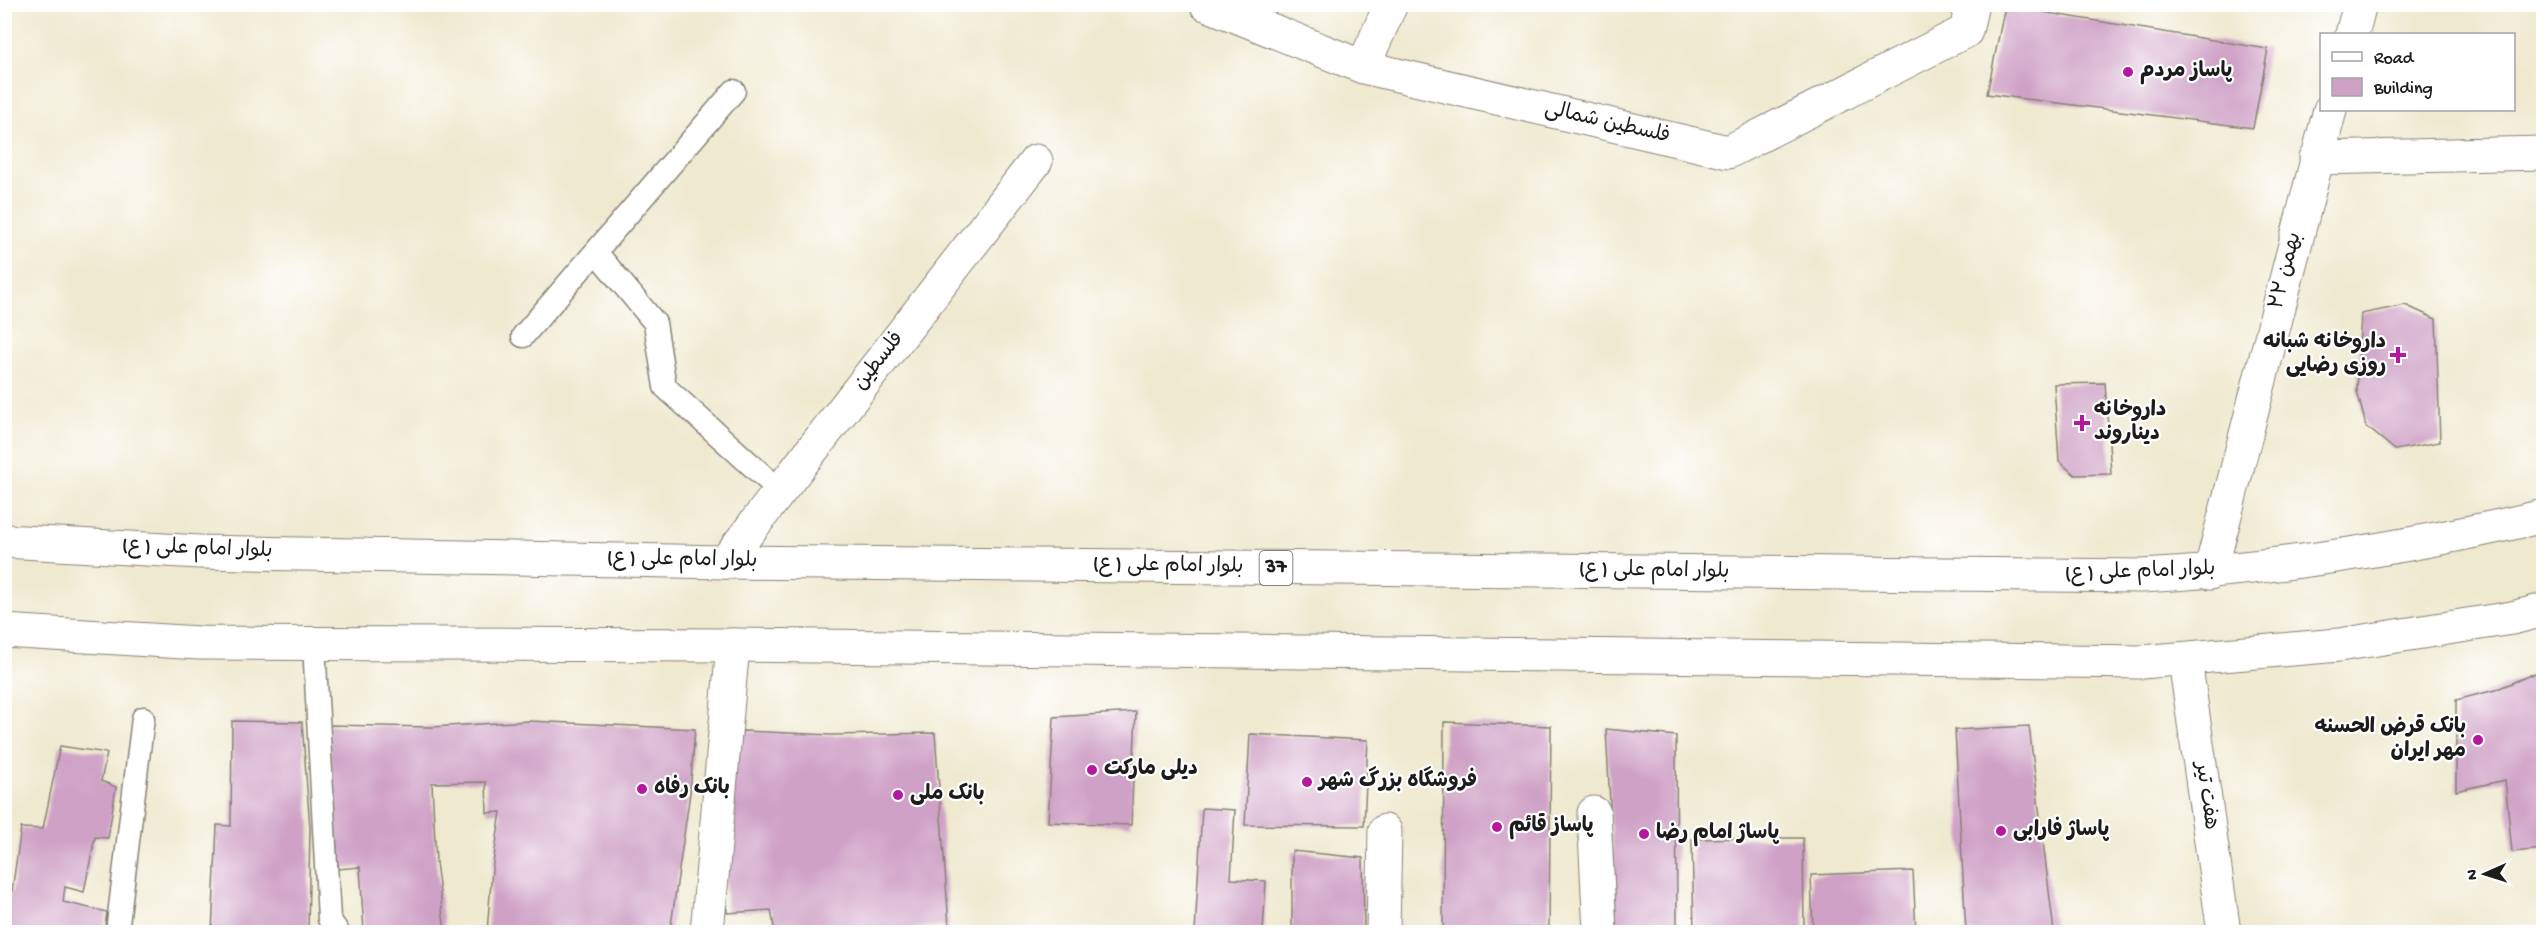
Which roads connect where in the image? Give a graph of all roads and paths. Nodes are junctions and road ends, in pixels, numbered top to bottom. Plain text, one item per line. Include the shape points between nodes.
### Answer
1 (1206, 4) edge
2 (1391, 4) edge
3 (1972, 4) edge
4 (2360, 4) edge
5 (2352, 33) edge
6 (1363, 67) junction
7 (734, 91) dead end
8 (2330, 111) edge
9 (2544, 153) edge
10 (2316, 158) junction
11 (1036, 161) dead end
12 (596, 252) junction
13 (523, 336) dead end
14 (780, 491) junction
15 (2544, 516) edge
16 (4, 541) edge
17 (725, 562) junction
18 (2210, 573) junction
19 (2544, 610) edge
20 (4, 631) edge
21 (314, 644) junction
22 (733, 645) junction
23 (2186, 660) junction
24 (143, 718) dead end
25 (1594, 813) dead end
26 (1385, 831) dead end
27 (117, 933) edge
28 (338, 933) edge
29 (706, 933) edge
30 (1383, 933) edge
31 (1600, 933) edge
32 (2224, 933) edge

1 - 6 main road, فلسطین شمالی
2 - 6 main road
3 - 6 main road, فلسطین شمالی via 1966,32 1728,152
4 - 5 main road
7 - 12 lane
8 - 10 main road, ۲۲ بهمن
9 - 10 main road
10 - 18 main road, ۲۲ بهمن
11 - 14 main road, فلسطین
12 - 13 lane
12 - 14 lane via 655,323 665,387
14 - 17 main road, فلسطین
15 - 18 main road, بلوار امام علی ( ع) / 37 via 2326,560
16 - 17 main road, بلوار امام علی ( ع) / 37 via 200,552
17 - 18 main road, بلوار امام علی ( ع) / 37 via 2118,576
19 - 23 main road via 2339,645
20 - 21 main road via 199,643
21 - 22 main road
21 - 28 lane via 329,919
22 - 23 main road
22 - 29 main road
23 - 32 main road, هفت تیر
24 - 27 lane
25 - 31 main road
26 - 30 main road

